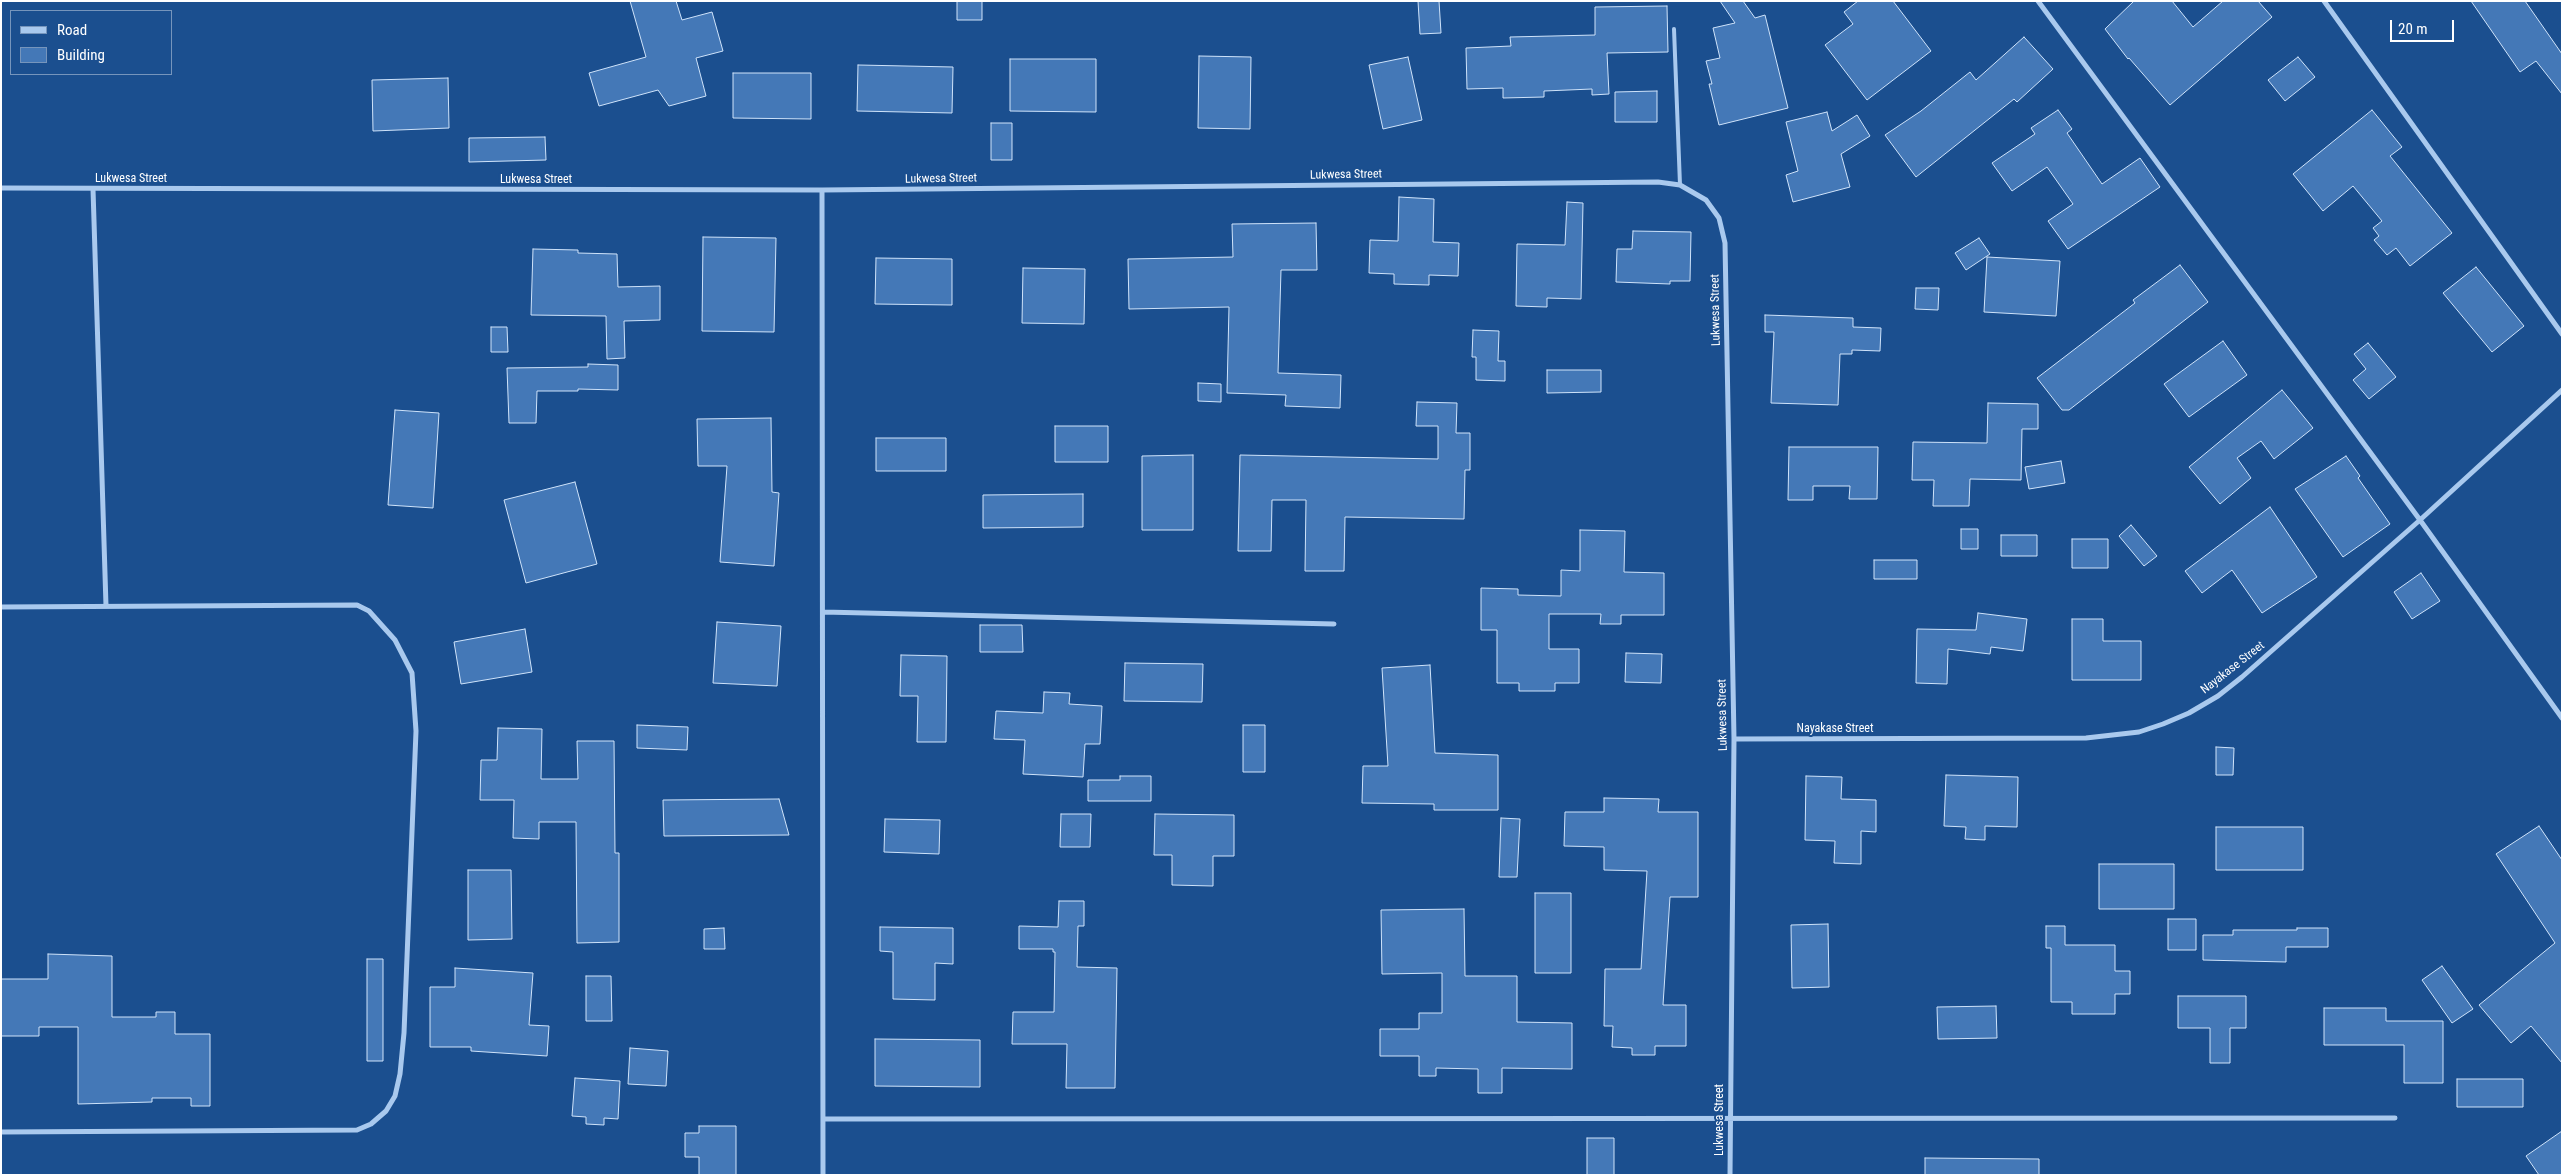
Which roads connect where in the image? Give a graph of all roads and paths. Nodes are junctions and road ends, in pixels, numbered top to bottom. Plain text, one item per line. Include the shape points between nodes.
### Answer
1 (2038, 1) edge
2 (2324, 1) edge
3 (1674, 28) dead end
4 (1680, 185) junction
5 (1, 188) edge
6 (93, 189) junction
7 (822, 190) junction
8 (2562, 334) edge
9 (2562, 390) edge
10 (2420, 520) junction
11 (106, 606) junction
12 (1, 607) edge
13 (823, 612) junction
14 (1334, 624) dead end
15 (2562, 718) edge
16 (1734, 739) junction
17 (2395, 1118) dead end
18 (823, 1119) junction
19 (1730, 1119) junction
20 (1, 1132) edge
21 (823, 1175) edge
22 (1730, 1175) edge

1 - 10 street
2 - 8 street
3 - 4 lane
4 - 7 street, Lukwesa Street via 1658,182
4 - 16 street, Lukwesa Street via 1706,200 1719,218 1725,243
5 - 6 street, Lukwesa Street
6 - 7 street, Lukwesa Street
6 - 11 street
7 - 13 street
9 - 10 street, Nayakase Street
10 - 15 street
10 - 16 street, Nayakase Street via 2218,696 2189,713 2139,732 2086,738
11 - 12 street
11 - 20 street via 357,605 369,611 394,640 412,673 416,731 400,1074 395,1096 386,1111 371,1124 357,1130
13 - 14 street
13 - 18 street
16 - 19 street, Lukwesa Street
17 - 19 street
18 - 19 street
18 - 21 street
19 - 22 street, Lukwesa Street

